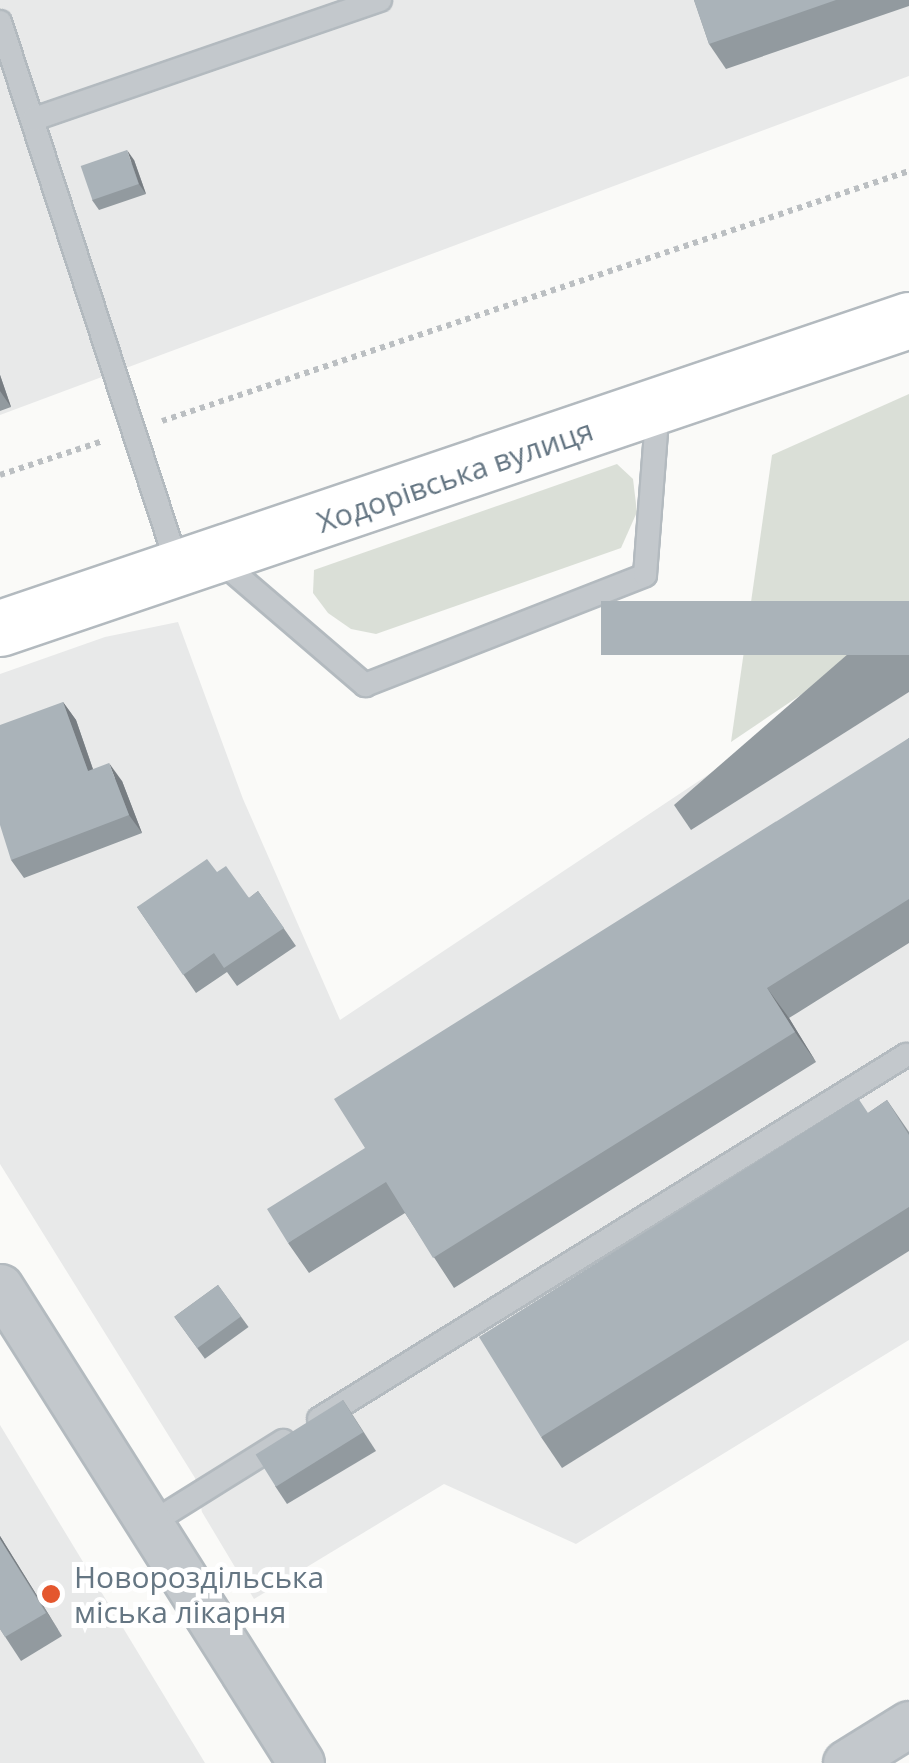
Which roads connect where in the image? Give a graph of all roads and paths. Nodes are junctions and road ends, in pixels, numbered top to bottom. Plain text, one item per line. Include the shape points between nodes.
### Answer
1 (380, 0) edge
2 (0, 22) edge
3 (34, 119) junction
4 (909, 170) edge
5 (909, 320) edge
6 (658, 407) junction
7 (135, 430) junction
8 (0, 475) edge
9 (197, 563) junction
10 (0, 628) edge
11 (906, 1055) dead end
12 (0, 1287) edge
13 (150, 1524) junction
14 (909, 1724) edge
15 (302, 1763) edge
16 (846, 1763) edge

1 - 3 lane
2 - 3 lane
3 - 7 lane
4 - 7 path
5 - 6 main road, Ходорівська вулиця
6 - 9 main road, Ходорівська вулиця
6 - 9 lane via 644,575 365,685
7 - 8 path
7 - 9 lane
9 - 10 main road, Ходорівська вулиця
11 - 13 lane
12 - 13 street
13 - 15 street
14 - 16 street

